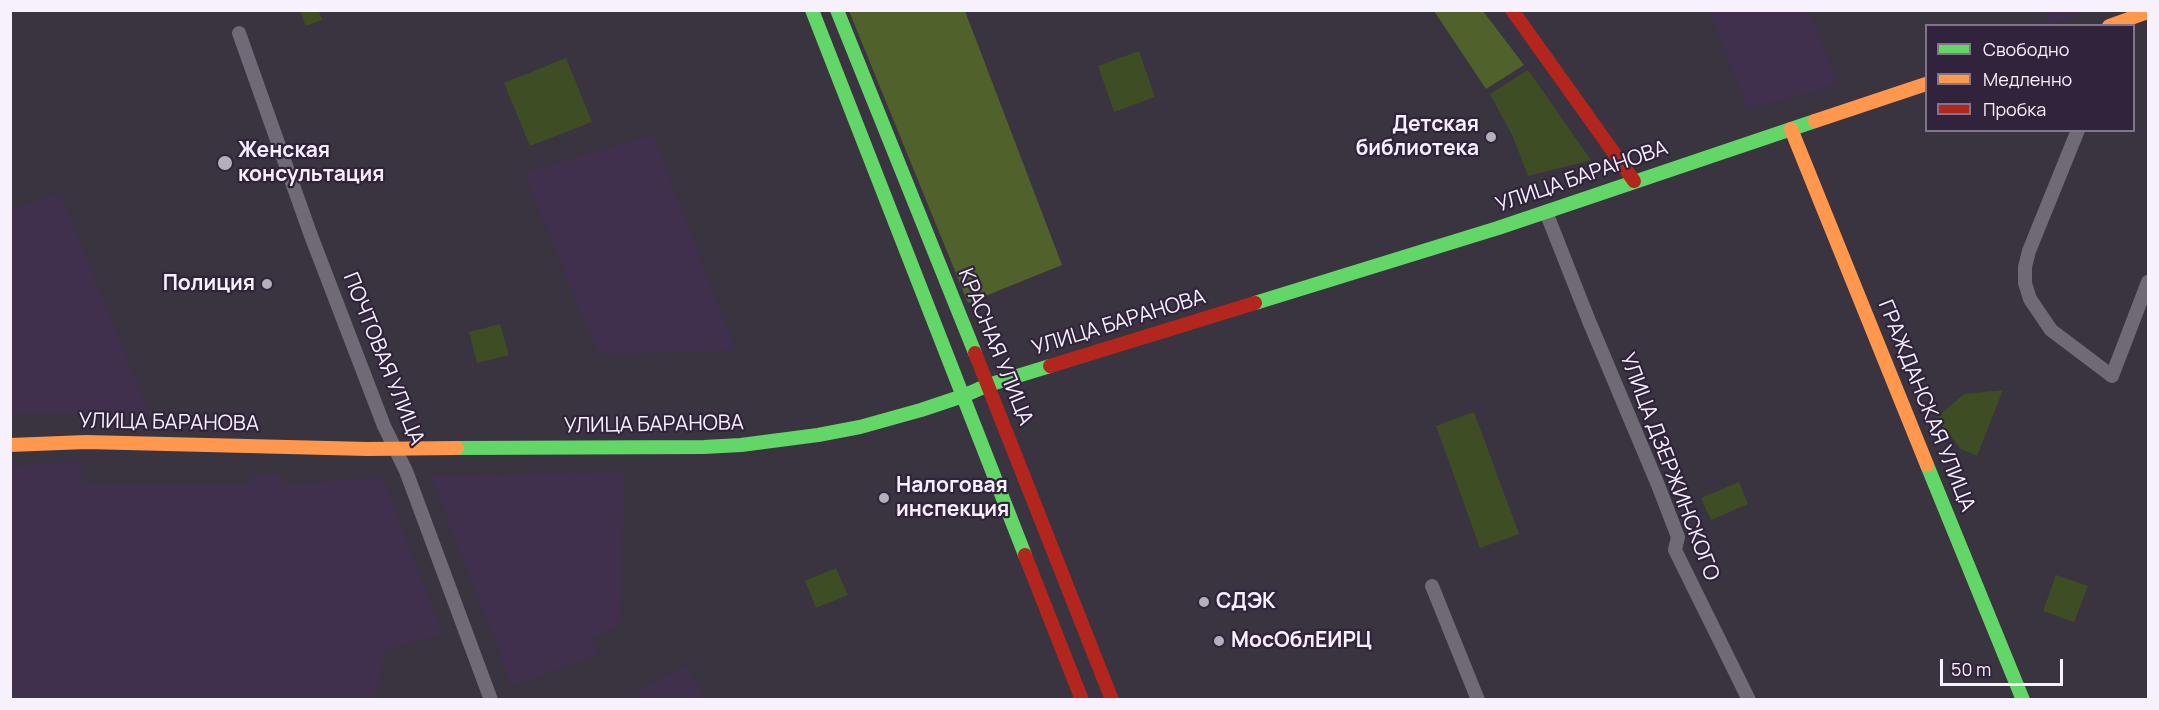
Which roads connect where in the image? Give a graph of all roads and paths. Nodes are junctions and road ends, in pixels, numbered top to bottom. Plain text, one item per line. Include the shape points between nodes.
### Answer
1 (812, 10) edge
2 (837, 10) edge
3 (1512, 10) edge
4 (2148, 12) edge
5 (2115, 24) edge
6 (239, 33) dead end
7 (1925, 84) edge
8 (1791, 129) junction
9 (2077, 132) edge
10 (1617, 155) junction
11 (1634, 181) junction
12 (1602, 192) junction
13 (1546, 212) junction
14 (2148, 282) edge
15 (988, 385) junction
16 (963, 396) junction
17 (10, 445) edge
18 (394, 449) junction
19 (1432, 586) dead end
20 (491, 699) edge
21 (1082, 699) edge
22 (1112, 699) edge
23 (1478, 699) edge
24 (1749, 699) edge
25 (2023, 699) edge

1 - 16 main road
2 - 15 main road, КРАСНАЯ УЛИЦА
3 - 10 main road
4 - 5 main road
6 - 18 street, ПОЧТОВАЯ УЛИЦА via 310,233
7 - 8 main road, УЛИЦА БАРАНОВА
8 - 11 main road, УЛИЦА БАРАНОВА
8 - 25 main road, ГРАЖДАНСКАЯ УЛИЦА
9 - 14 street via 2029,251 2025,283 2030,299 2051,330 2112,376
10 - 11 main road
10 - 12 main road via 1616,176
11 - 12 main road, УЛИЦА БАРАНОВА
12 - 13 main road, УЛИЦА БАРАНОВА
13 - 15 main road, УЛИЦА БАРАНОВА
13 - 24 street, УЛИЦА ДЗЕРЖИНСКОГО via 1661,492 1678,537 1675,550
15 - 16 main road, УЛИЦА БАРАНОВА
15 - 22 main road, КРАСНАЯ УЛИЦА
16 - 18 main road, УЛИЦА БАРАНОВА via 860,427 741,446
16 - 21 main road
17 - 18 main road, УЛИЦА БАРАНОВА via 86,442
18 - 20 street, ПОЧТОВАЯ УЛИЦА via 406,471
19 - 23 street

